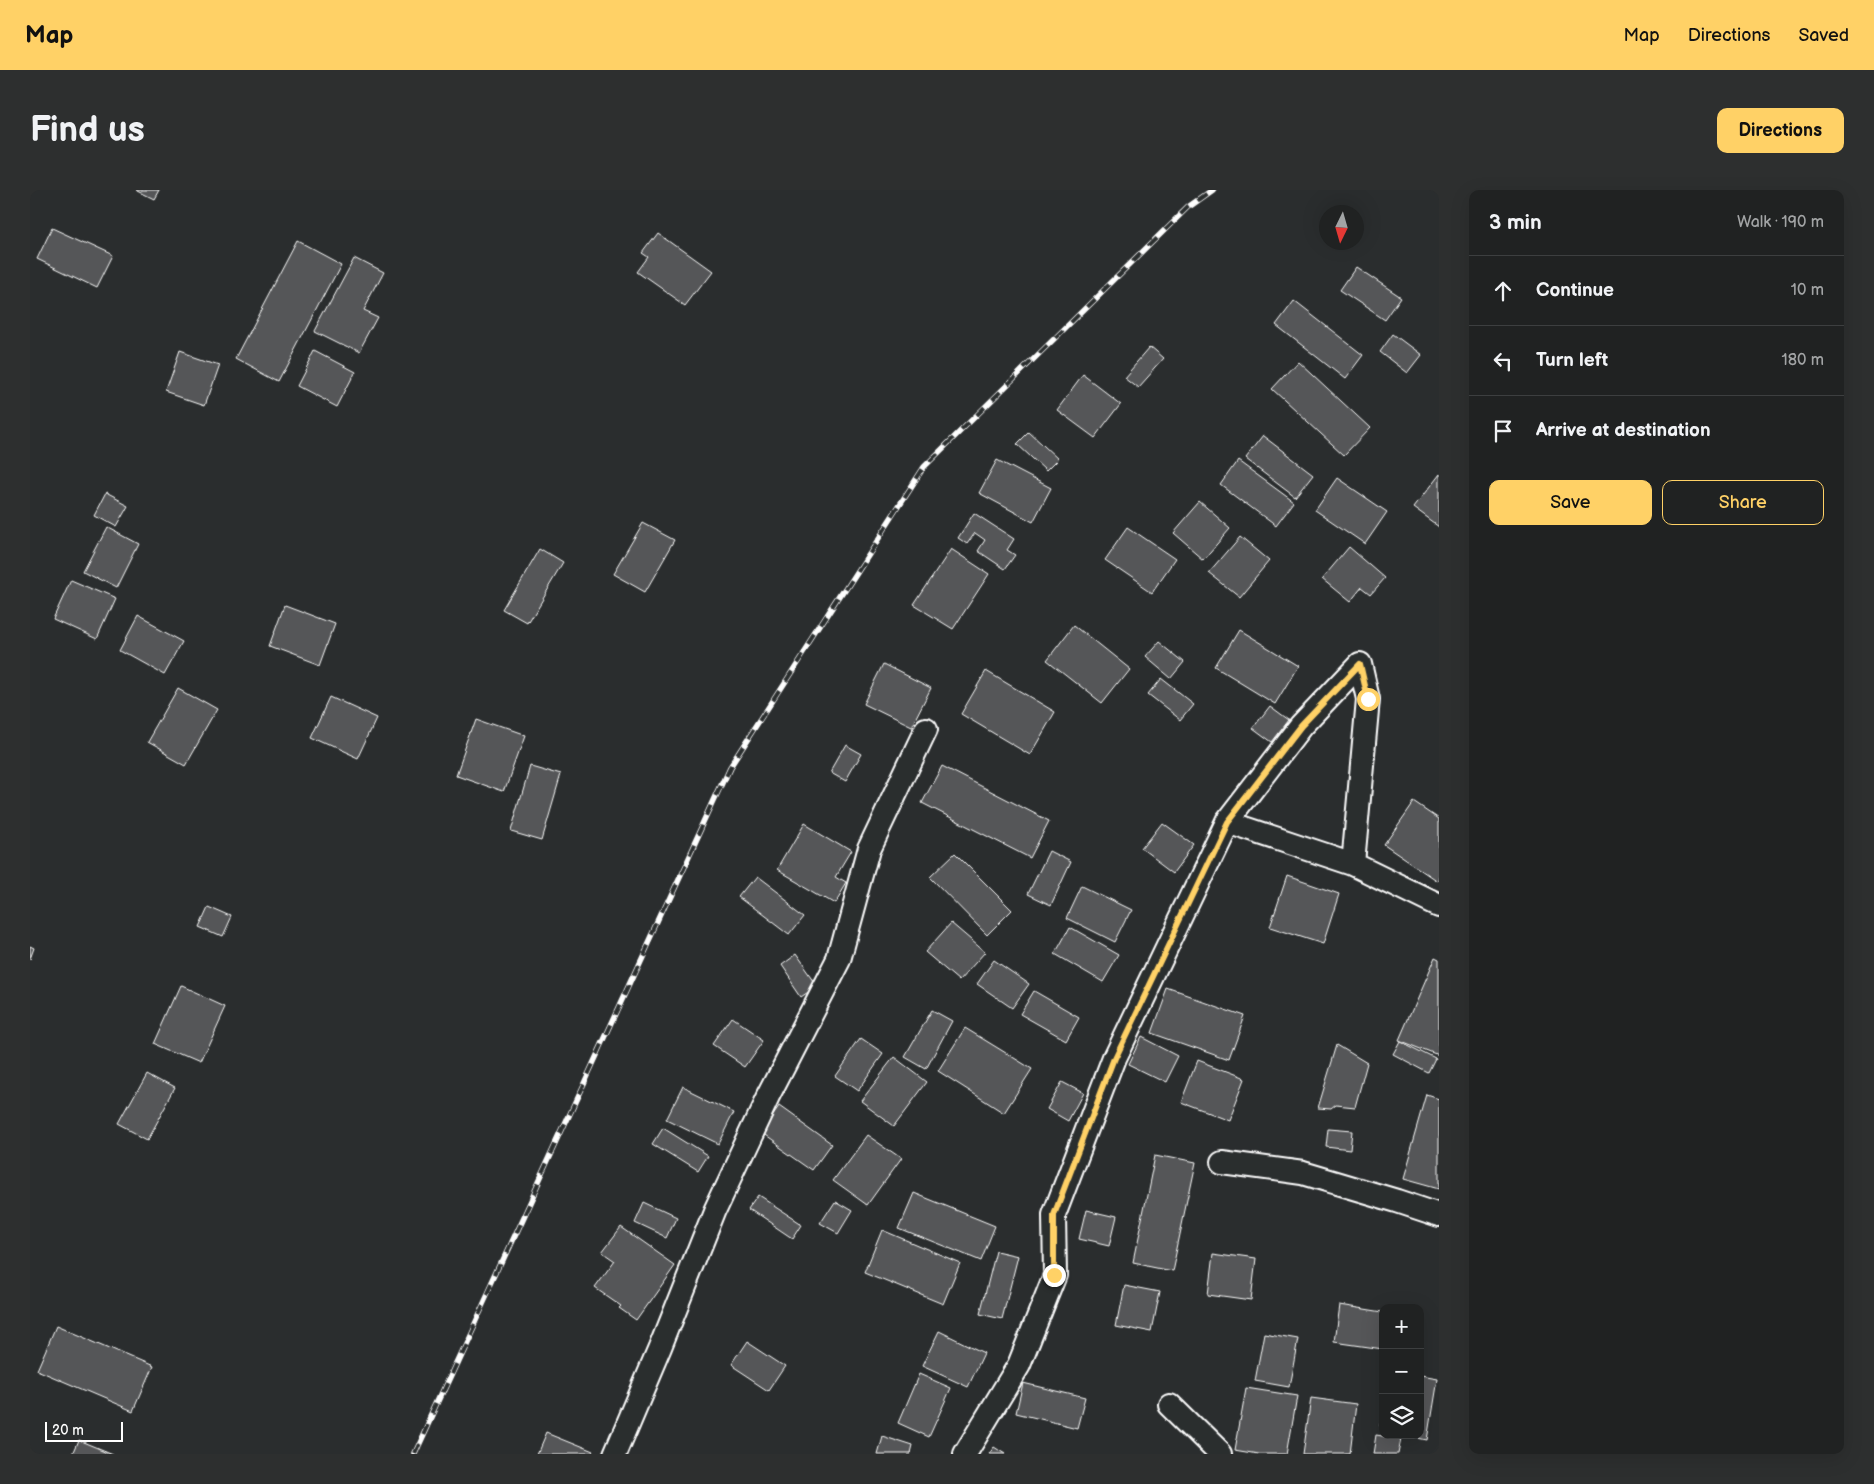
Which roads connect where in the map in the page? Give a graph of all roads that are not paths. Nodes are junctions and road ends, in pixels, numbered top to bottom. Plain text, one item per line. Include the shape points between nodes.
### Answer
1 (926, 729) dead end
2 (1227, 822) junction
3 (1353, 864) junction
4 (1439, 906) edge
5 (1222, 1162) dead end
6 (1439, 1215) edge
7 (1169, 1404) dead end
8 (615, 1454) edge
9 (965, 1454) edge
10 (1220, 1454) edge

1 - 8 street via 870,849 839,959 715,1210
2 - 3 street
2 - 3 street via 1301,726 1360,664 1368,699
2 - 9 street via 1114,1058 1054,1215 1054,1275 1019,1365
3 - 4 street
5 - 6 street via 1303,1173
7 - 10 street

